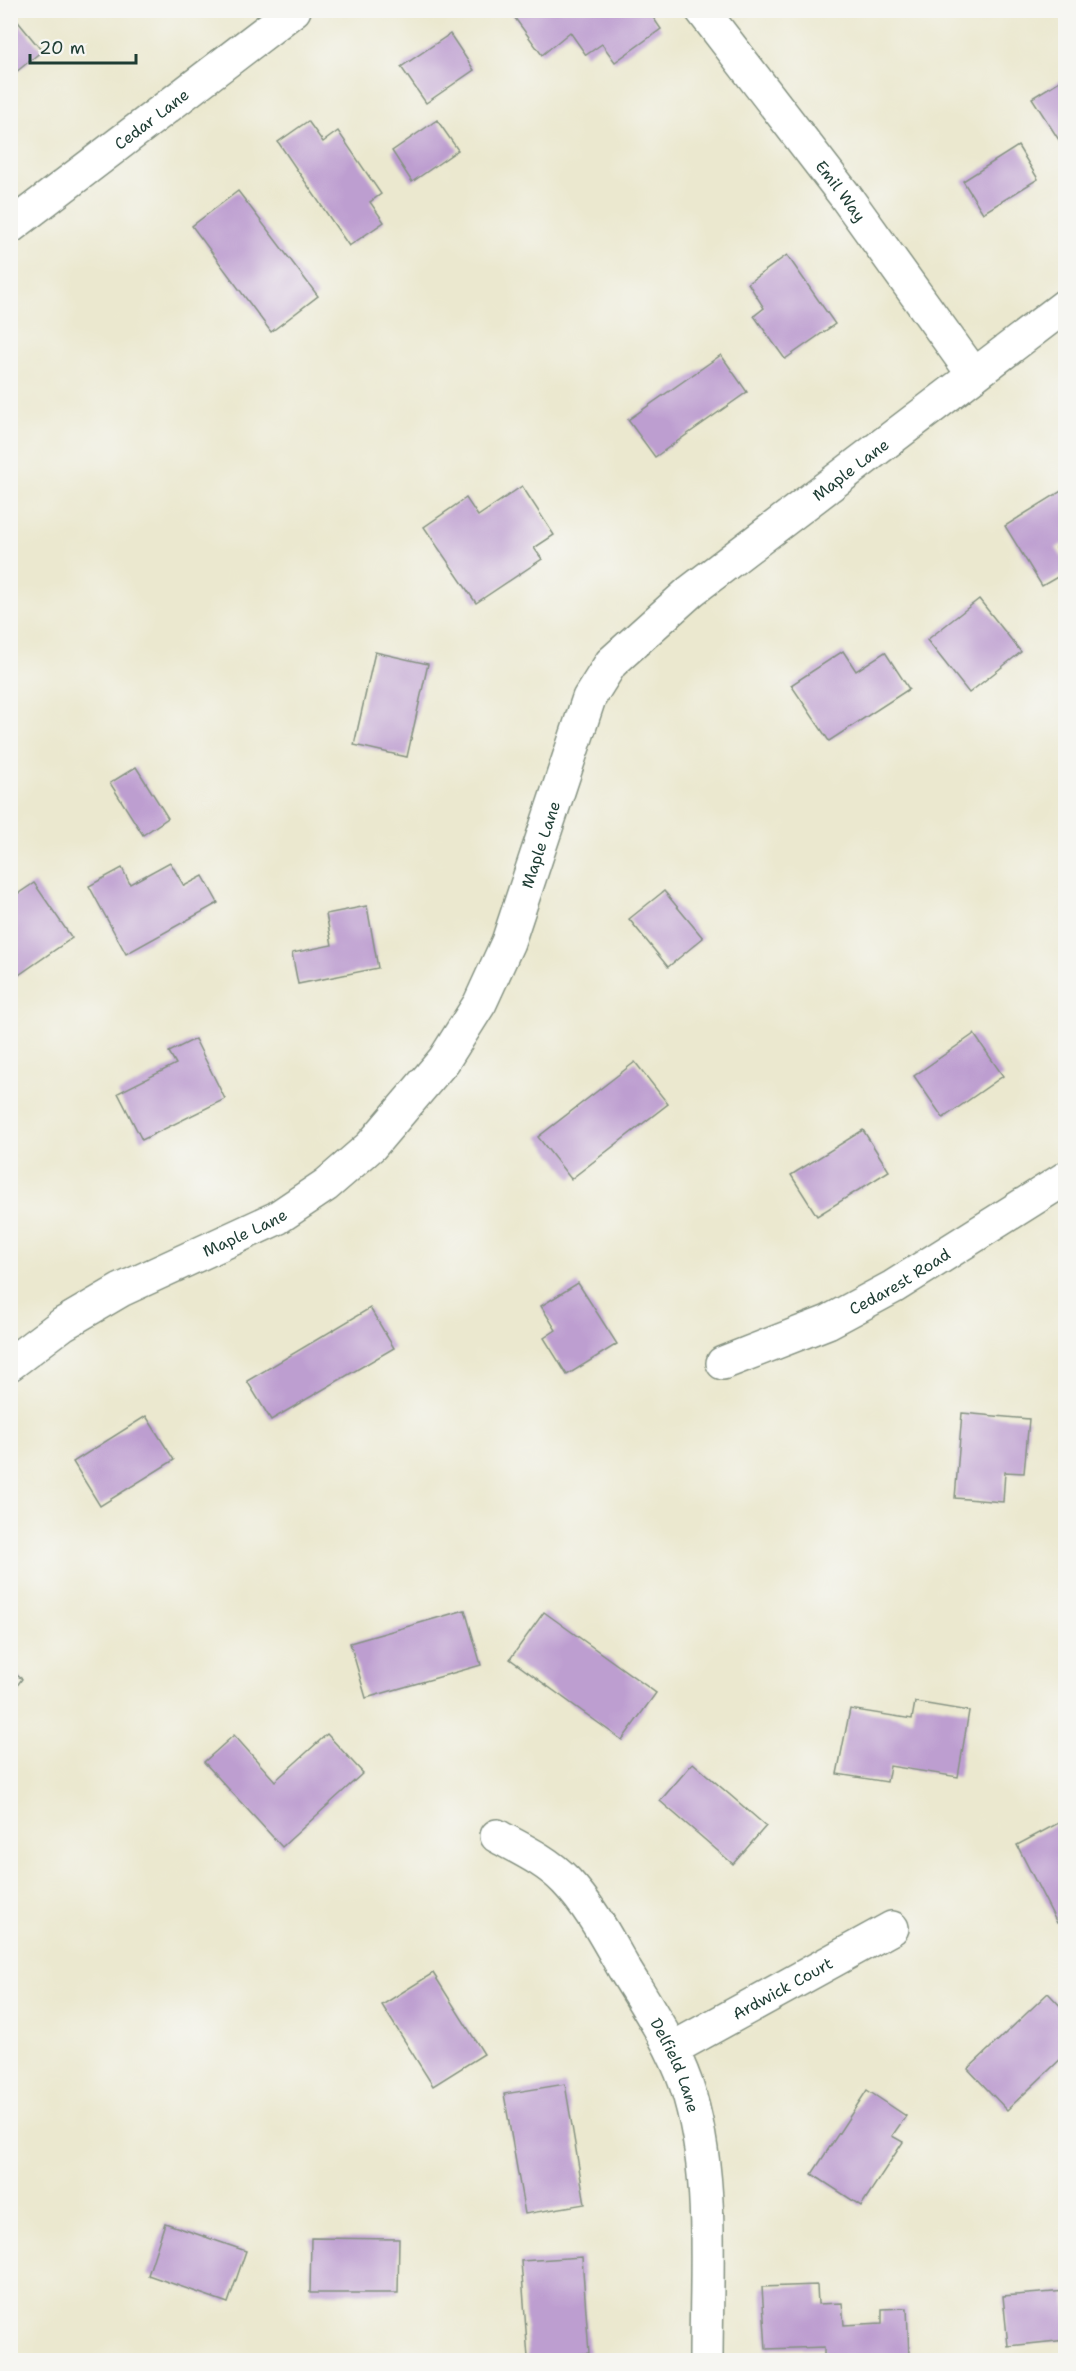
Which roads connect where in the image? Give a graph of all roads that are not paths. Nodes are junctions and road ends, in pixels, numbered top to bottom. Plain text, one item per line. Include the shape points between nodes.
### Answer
1 (294, 10) edge
2 (702, 10) edge
3 (10, 227) edge
4 (1065, 305) edge
5 (974, 375) junction
6 (1065, 1178) edge
7 (723, 1363) dead end
8 (10, 1364) edge
9 (497, 1836) dead end
10 (892, 1928) dead end
11 (672, 2049) junction
12 (706, 2361) edge

1 - 3 street, Cedar Lane
2 - 5 street, Emil Way via 846,197
4 - 5 street, Maple Lane
5 - 8 street, Maple Lane via 691,591 611,663 589,698 508,942 480,1003 444,1060 371,1146 326,1185 277,1218 121,1290 63,1324
6 - 7 street, Cedarest Road via 960,1247 828,1323
9 - 11 street, Delfield Lane via 566,1880 590,1909
10 - 11 street, Ardwick Court
11 - 12 street, Delfield Lane via 700,2138 705,2186

